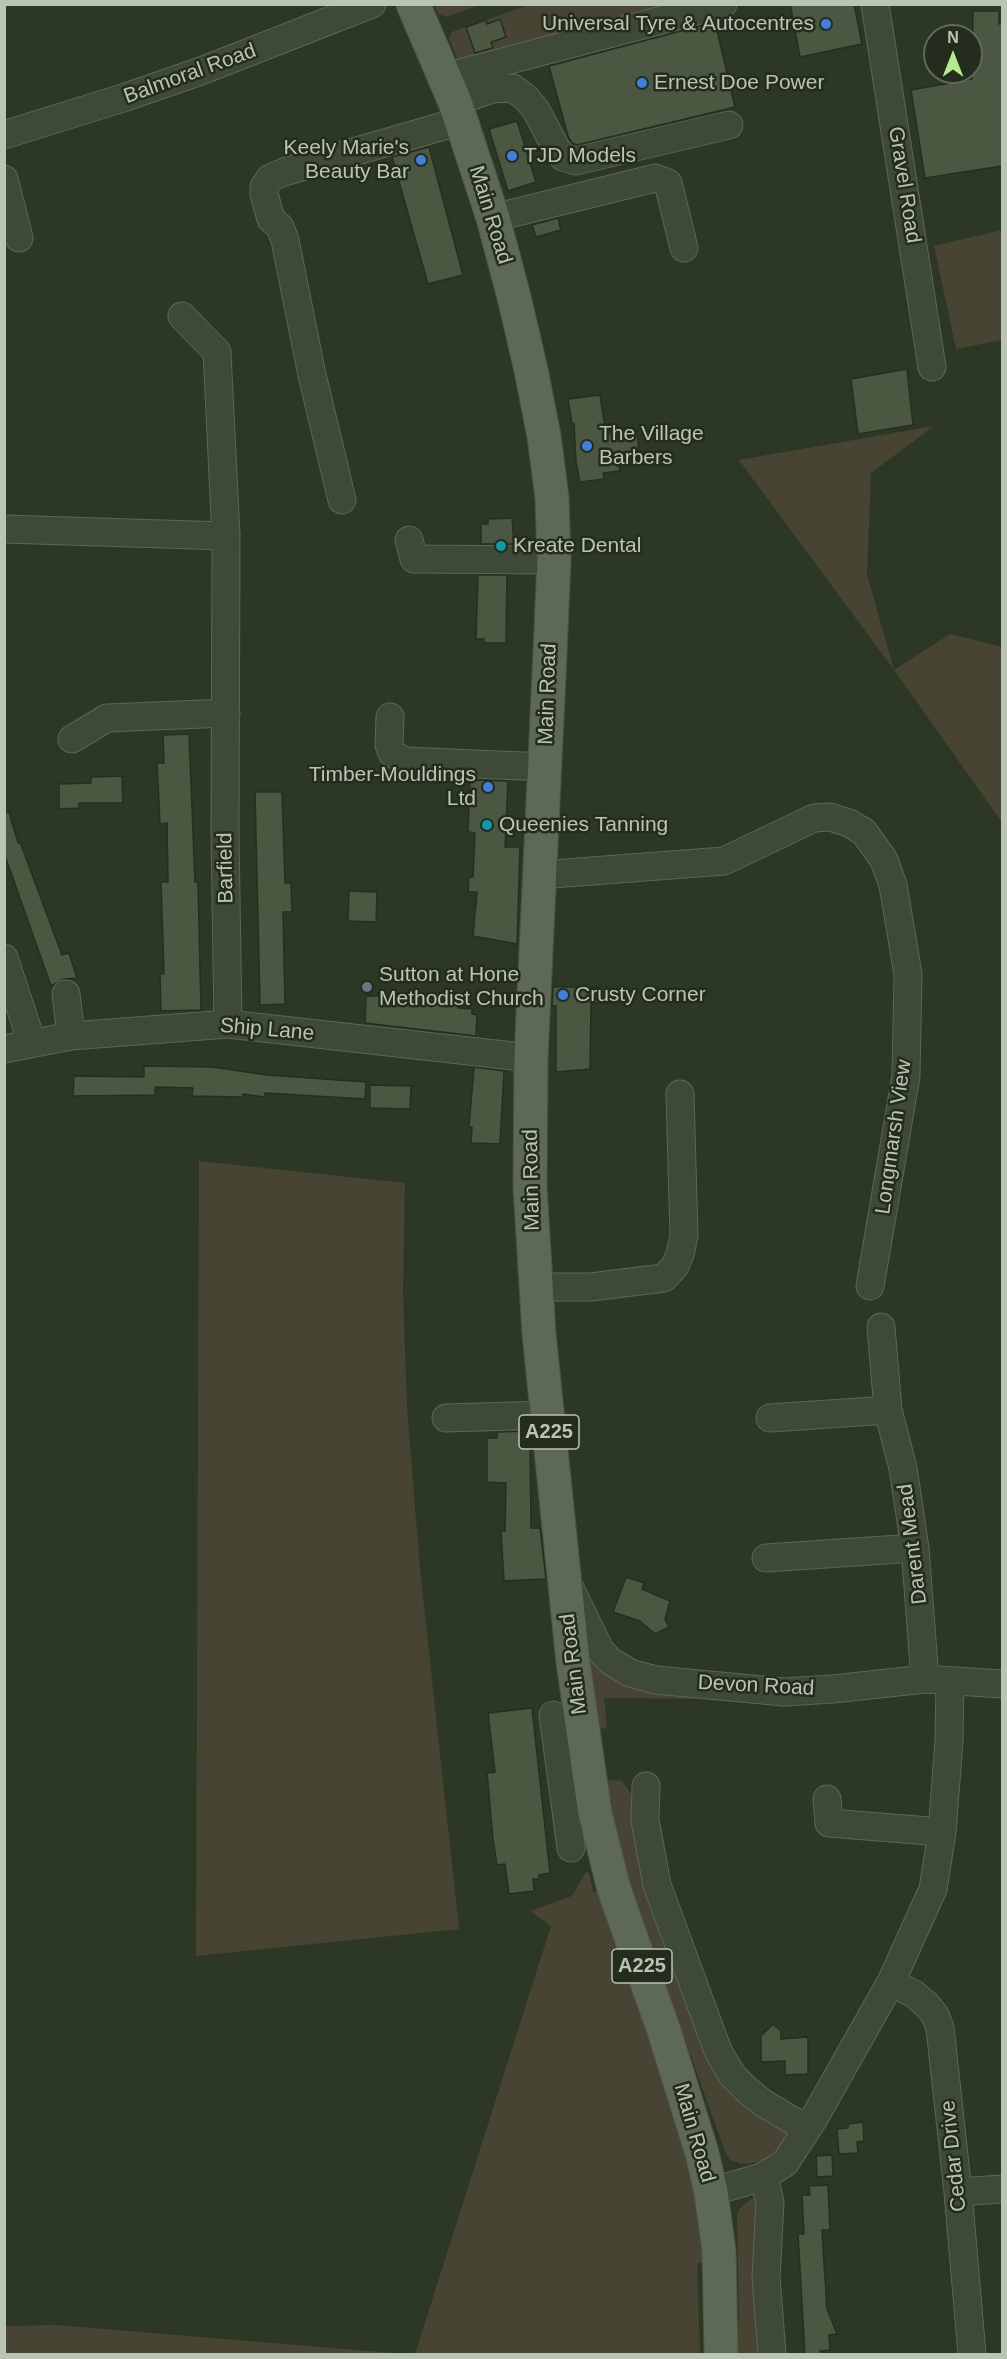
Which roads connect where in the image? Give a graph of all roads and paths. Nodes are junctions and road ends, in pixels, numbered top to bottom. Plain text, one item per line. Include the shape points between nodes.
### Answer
1 (372, 4) edge
2 (413, 4) edge
3 (723, 4) edge
4 (875, 4) edge
5 (454, 100) junction
6 (729, 125) dead end
7 (4, 135) edge
8 (4, 179) edge
9 (493, 218) junction
10 (19, 238) dead end
11 (684, 248) dead end
12 (182, 316) dead end
13 (932, 367) dead end
14 (342, 500) dead end
15 (4, 530) edge
16 (226, 536) junction
17 (409, 540) dead end
18 (554, 560) junction
19 (226, 713) junction
20 (390, 717) dead end
21 (72, 739) dead end
22 (546, 767) junction
23 (539, 875) junction
24 (4, 958) edge
25 (66, 994) dead end
26 (228, 1024) junction
27 (71, 1036) junction
28 (32, 1043) junction
29 (4, 1050) edge
30 (531, 1058) junction
31 (680, 1094) dead end
32 (870, 1286) dead end
33 (535, 1287) junction
34 (881, 1327) dead end
35 (888, 1410) junction
36 (548, 1415) junction
37 (446, 1418) dead end
38 (770, 1418) dead end
39 (915, 1548) junction
40 (766, 1558) dead end
41 (564, 1577) junction
42 (938, 1680) junction
43 (1002, 1684) edge
44 (553, 1715) dead end
45 (646, 1786) dead end
46 (827, 1799) dead end
47 (581, 1815) junction
48 (942, 1832) junction
49 (571, 1848) dead end
50 (891, 1982) junction
51 (807, 2129) junction
52 (762, 2177) junction
53 (1002, 2189) edge
54 (711, 2192) junction
55 (958, 2192) junction
56 (721, 2355) edge
57 (772, 2355) edge
58 (972, 2355) edge

1 - 7 street, Balmoral Road via 201,71
2 - 5 main road, Main Road / A225
3 - 5 street
4 - 13 street, Gravel Road
5 - 6 street via 492,89 513,88 536,110 563,157 576,161
5 - 9 main road, Main Road / A225
5 - 14 street via 270,178 264,187 271,219 280,227 285,240
8 - 10 street
9 - 11 street via 655,178 668,183
9 - 18 main road, Main Road / A225 via 544,436
12 - 16 street, Barfield via 217,352
15 - 16 street
16 - 19 street, Barfield
17 - 18 street via 414,559
18 - 22 main road, Main Road / A225
19 - 21 street via 107,718
19 - 26 street, Barfield
20 - 22 street via 389,745 392,753 404,761
22 - 23 main road, Main Road / A225
23 - 30 main road, Main Road / A225
23 - 32 street, Longmarsh View via 724,861 814,818 830,817 864,832 884,860 893,885 908,974 906,1076
24 - 28 street
25 - 27 street
26 - 27 street, Ship Lane
26 - 30 street, Ship Lane
27 - 28 street, Ship Lane
28 - 29 street, Ship Lane
30 - 33 main road, Main Road / A225 via 530,1186
31 - 33 street via 684,1236 675,1266 664,1278 591,1287
33 - 36 main road, Main Road / A225
34 - 35 street, Darent Mead
35 - 38 street
35 - 39 street, Darent Mead via 903,1467
36 - 37 street
36 - 41 main road, Main Road / A225
39 - 40 street
39 - 42 street, Darent Mead
41 - 42 street, Devon Road via 600,1650 630,1673 656,1680 784,1692
41 - 47 main road, Main Road / A225 via 583,1739
42 - 43 street, Devon Road
42 - 48 street via 949,1741
44 - 47 street
45 - 51 street via 645,1820 657,1885 718,2051 732,2075 747,2090
46 - 48 street via 829,1822
47 - 49 street
47 - 54 main road, Main Road / A225 via 614,1889 664,2031
48 - 50 street via 933,1889
50 - 51 street
50 - 55 street, Cedar Drive via 927,2004 940,2028
51 - 52 street via 785,2163
52 - 54 street
52 - 57 street via 770,2203 766,2277
53 - 55 street
54 - 56 main road, Main Road / A225 via 720,2251
55 - 58 street, Cedar Drive

